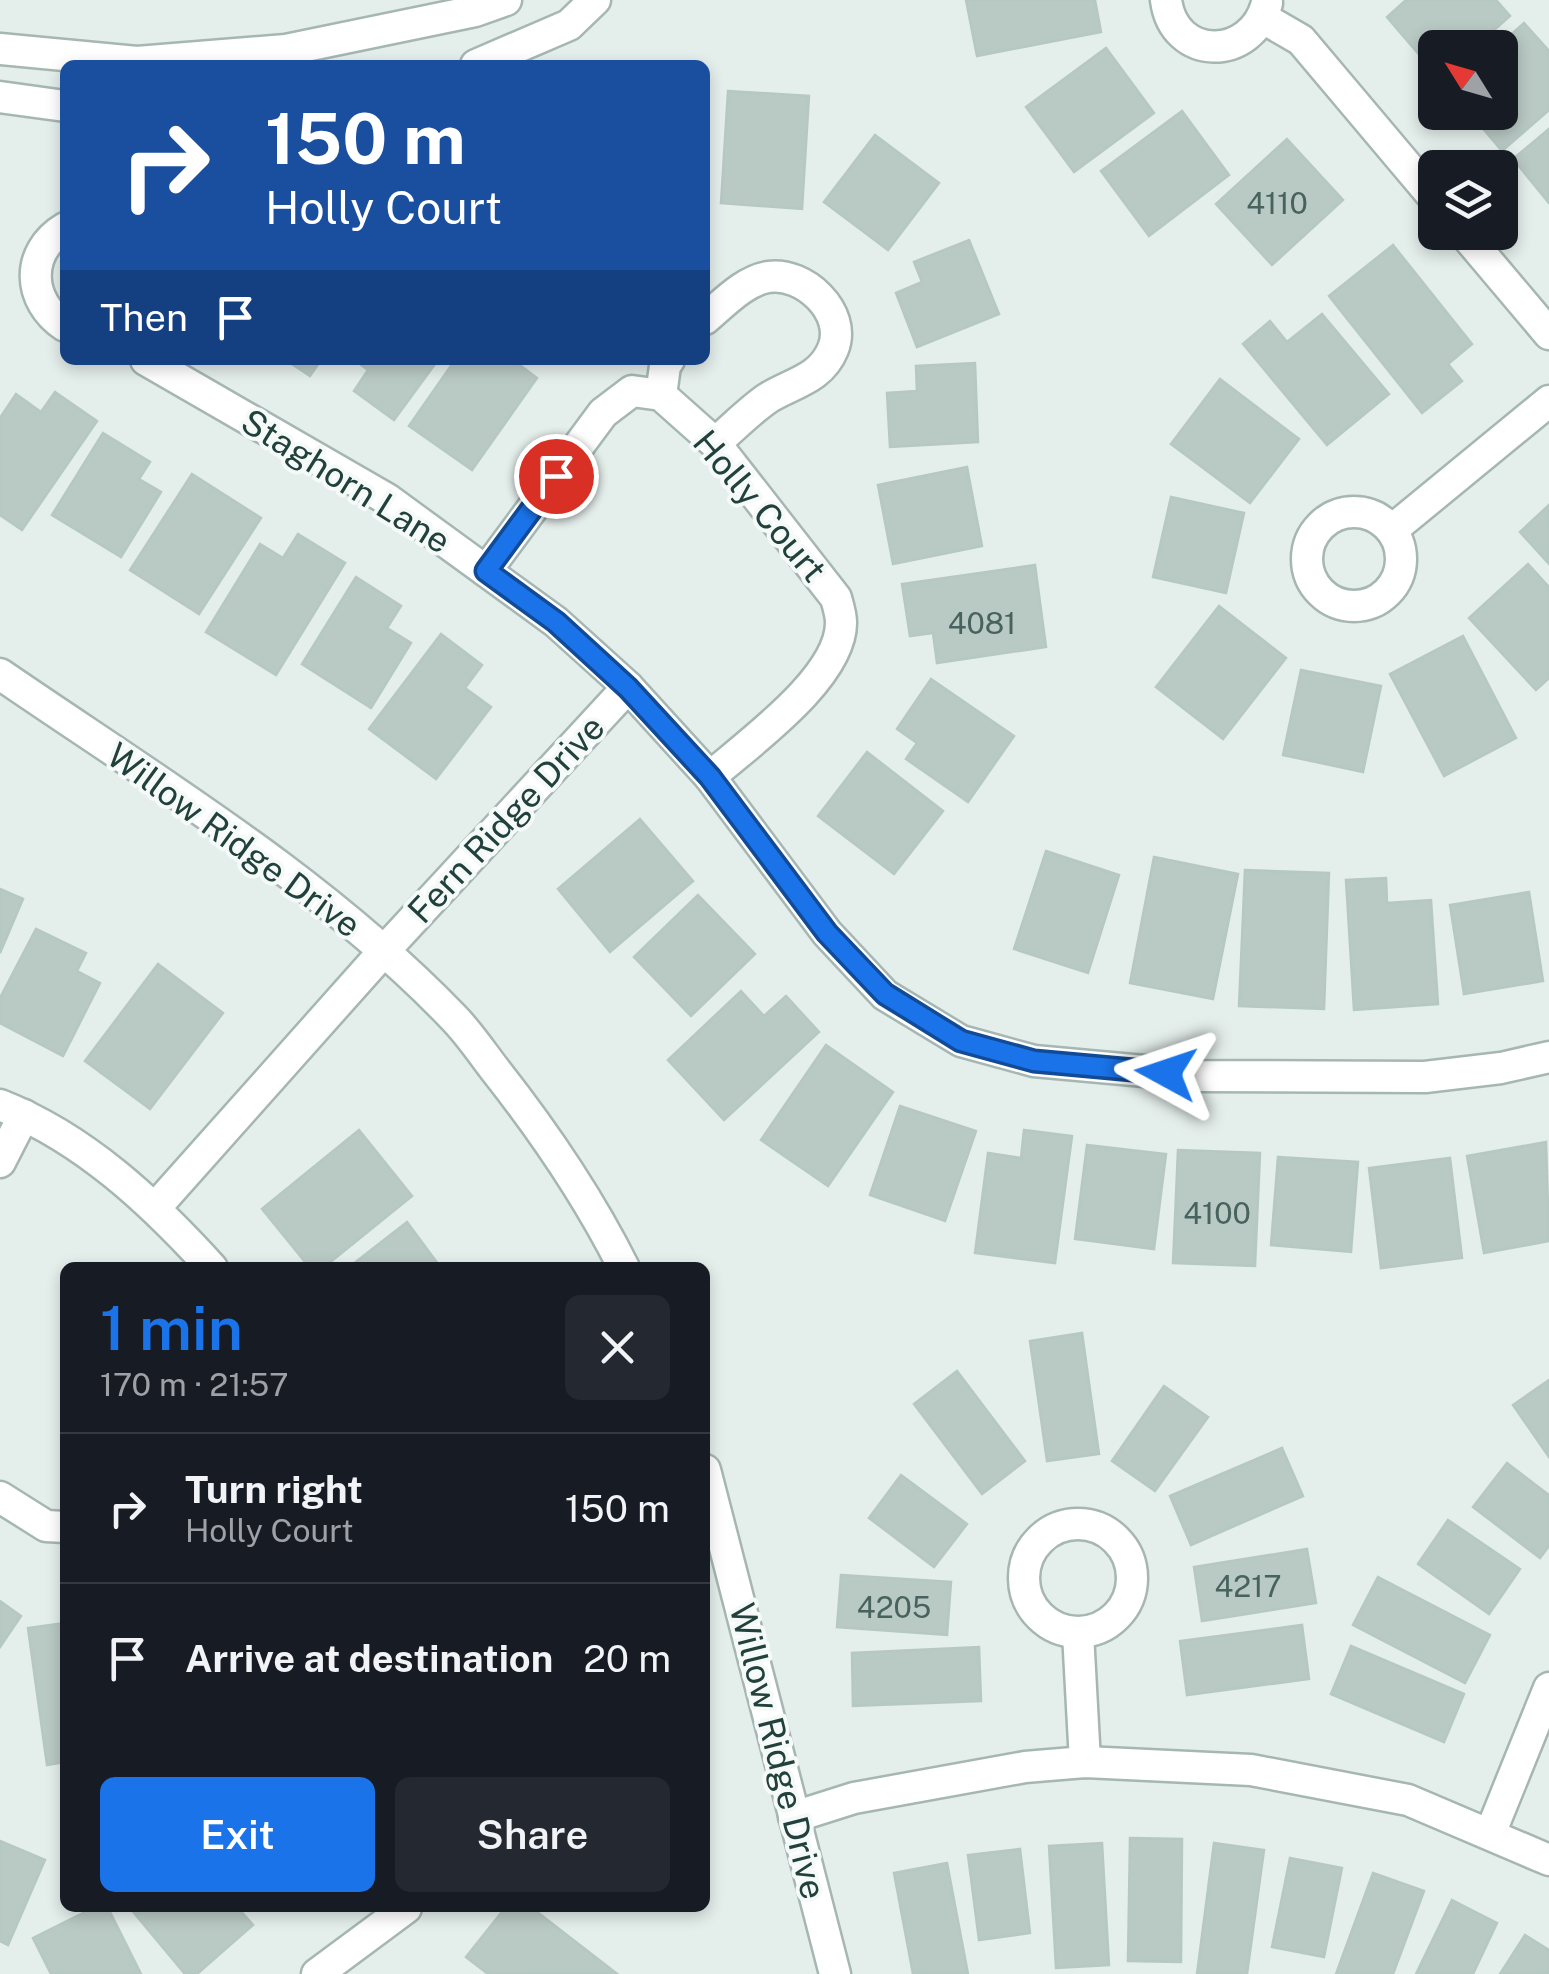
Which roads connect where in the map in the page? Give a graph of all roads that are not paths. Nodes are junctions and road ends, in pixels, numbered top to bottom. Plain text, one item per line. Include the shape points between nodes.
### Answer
1 (506, 0) edge
2 (595, 0) edge
3 (1166, 0) edge
4 (1266, 9) edge
5 (0, 49) edge
6 (116, 60) edge
7 (162, 60) edge
8 (488, 60) edge
9 (0, 97) edge
10 (60, 105) edge
11 (1418, 179) edge
12 (60, 232) edge
13 (1478, 250) edge
14 (710, 315) edge
15 (60, 321) edge
16 (1549, 334) edge
17 (155, 365) edge
18 (665, 365) edge
19 (661, 395) junction
20 (1549, 401) edge
21 (715, 444) junction
22 (1392, 530) dead end
23 (486, 571) junction
24 (0, 674) edge
25 (628, 688) junction
26 (710, 777) junction
27 (384, 951) junction
28 (1549, 1056) edge
29 (12, 1110) edge
30 (0, 1162) edge
31 (156, 1207) junction
32 (206, 1262) edge
33 (621, 1262) edge
34 (710, 1489) edge
35 (0, 1497) edge
36 (60, 1527) edge
37 (1078, 1632) dead end
38 (1549, 1688) edge
39 (1085, 1762) junction
40 (794, 1817) junction
41 (1490, 1834) junction
42 (1549, 1860) edge
43 (401, 1912) edge
44 (318, 1974) edge
45 (836, 1974) edge

1 - 7 street via 476,12 286,50
2 - 8 street via 570,25
3 - 4 street via 1178,30 1213,47 1242,39
4 - 11 street via 1301,40
5 - 6 street
9 - 10 street
12 - 15 street via 48,240 35,272 42,305
13 - 16 street
14 - 21 street via 764,277 787,275 821,298 837,329 822,368 768,398
17 - 23 street, Staghorn Lane via 388,499
18 - 19 street
19 - 21 street, Holly Court
19 - 23 street via 632,391 603,414
20 - 22 street
21 - 26 street, Holly Court via 836,598 842,624 816,683
23 - 25 street, Staghorn Lane via 556,622
24 - 27 street, Willow Ridge Drive via 298,879
25 - 26 street, Staghorn Lane
25 - 27 street, Fern Ridge Drive
26 - 28 street, Staghorn Lane via 827,933 873,982 961,1041 1034,1061 1198,1076 1425,1078
27 - 31 street, Fern Ridge Drive
27 - 33 street, Willow Ridge Drive via 456,1019 523,1106
29 - 30 street
29 - 31 street via 92,1157
31 - 32 street
34 - 40 street, Willow Ridge Drive
35 - 36 street via 46,1526
37 - 39 street
38 - 41 street
39 - 40 street via 949,1780
39 - 41 street via 1250,1770 1408,1800
40 - 45 street, Willow Ridge Drive
41 - 42 street
43 - 44 street

